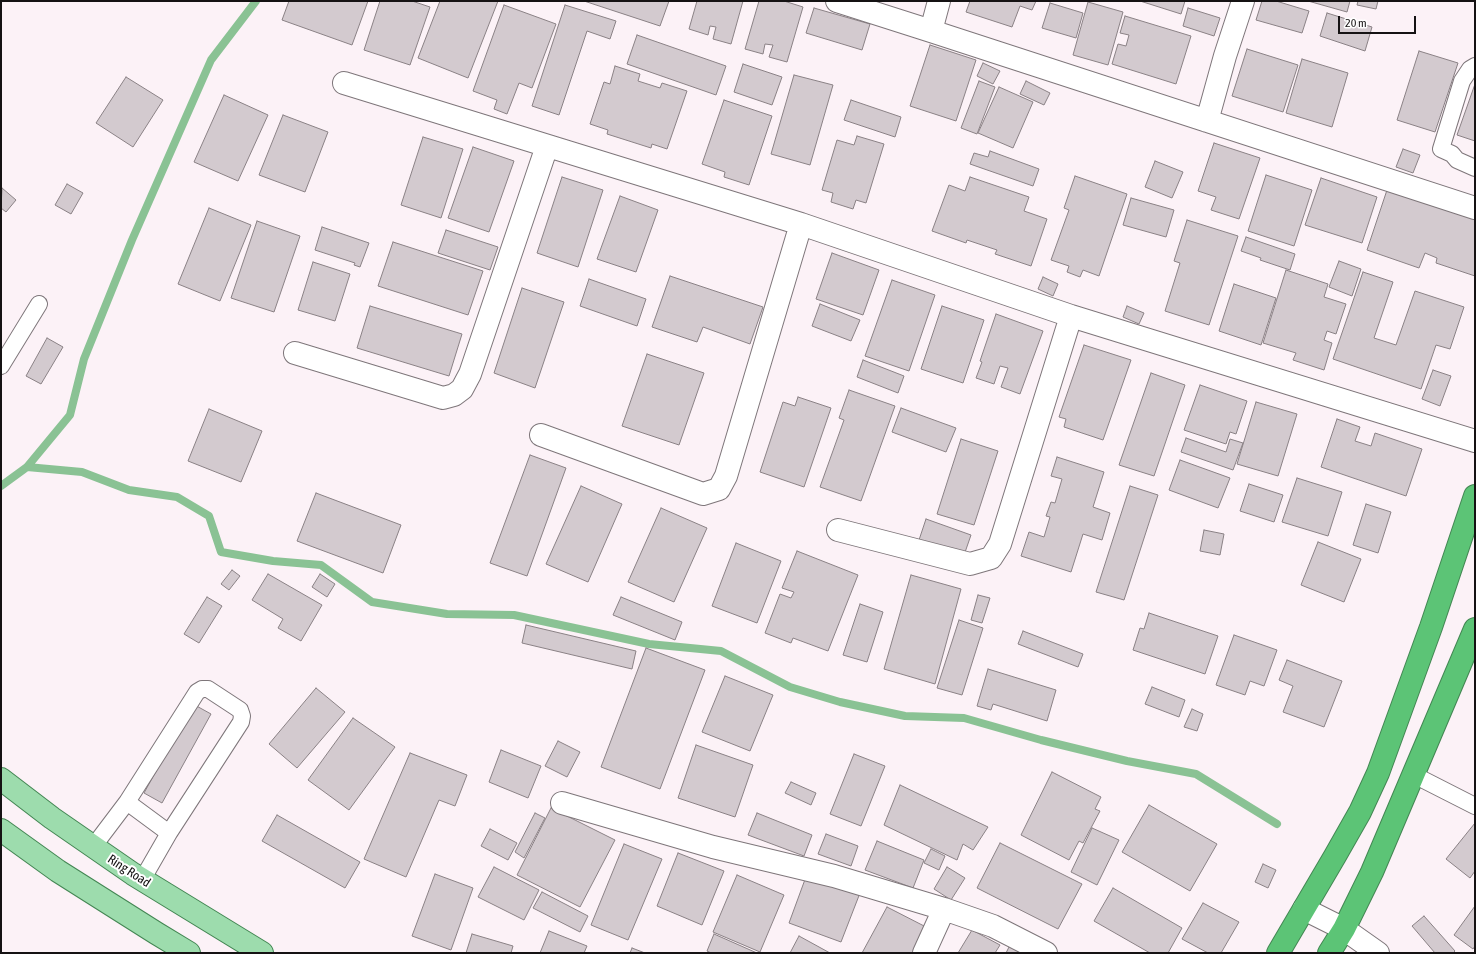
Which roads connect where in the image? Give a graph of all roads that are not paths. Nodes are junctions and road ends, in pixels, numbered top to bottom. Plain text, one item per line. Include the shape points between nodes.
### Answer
1 (836, 1) edge
2 (939, 1) edge
3 (1244, 1) edge
4 (931, 30) junction
5 (1475, 66) edge
6 (344, 83) dead end
7 (1207, 122) junction
8 (547, 146) junction
9 (1475, 168) edge
10 (1475, 208) edge
11 (801, 224) junction
12 (39, 304) dead end
13 (1072, 316) junction
14 (295, 354) dead end
15 (1, 366) edge
16 (540, 435) dead end
17 (1475, 441) edge
18 (1475, 496) edge
19 (838, 530) dead end
20 (1475, 629) edge
21 (1414, 775) junction
22 (1, 779) edge
23 (127, 802) junction
24 (562, 802) dead end
25 (1475, 806) edge
26 (1, 830) edge
27 (169, 833) junction
28 (93, 847) junction
29 (142, 880) junction
30 (944, 909) junction
31 (1304, 909) junction
32 (1344, 929) junction
33 (189, 953) edge
34 (262, 953) edge
35 (924, 953) edge
36 (1046, 953) edge
37 (1278, 953) edge
38 (1329, 953) edge
39 (1378, 953) edge

1 - 4 street
2 - 4 street
3 - 7 street via 1225,56
4 - 7 street
5 - 9 lane via 1462,81 1441,149
6 - 8 street
7 - 10 street
8 - 11 street
8 - 14 street via 470,374 462,389 443,398
11 - 13 street
11 - 16 street via 726,476 719,489 703,494
12 - 15 lane
13 - 17 street
13 - 19 street via 1000,544 991,558 970,564
18 - 31 highway via 1378,774 1353,824
20 - 21 highway
21 - 25 lane
21 - 32 highway
22 - 28 main road, Ring Road
23 - 27 lane
23 - 27 lane via 197,692 208,689 240,710 241,722
23 - 28 lane
24 - 30 street via 713,847 834,876
26 - 33 main road via 58,871
27 - 29 lane
28 - 29 main road, Ring Road
29 - 34 main road, Ring Road
30 - 35 street
30 - 36 street via 993,926
31 - 32 street
31 - 37 highway
32 - 38 highway
32 - 39 street

